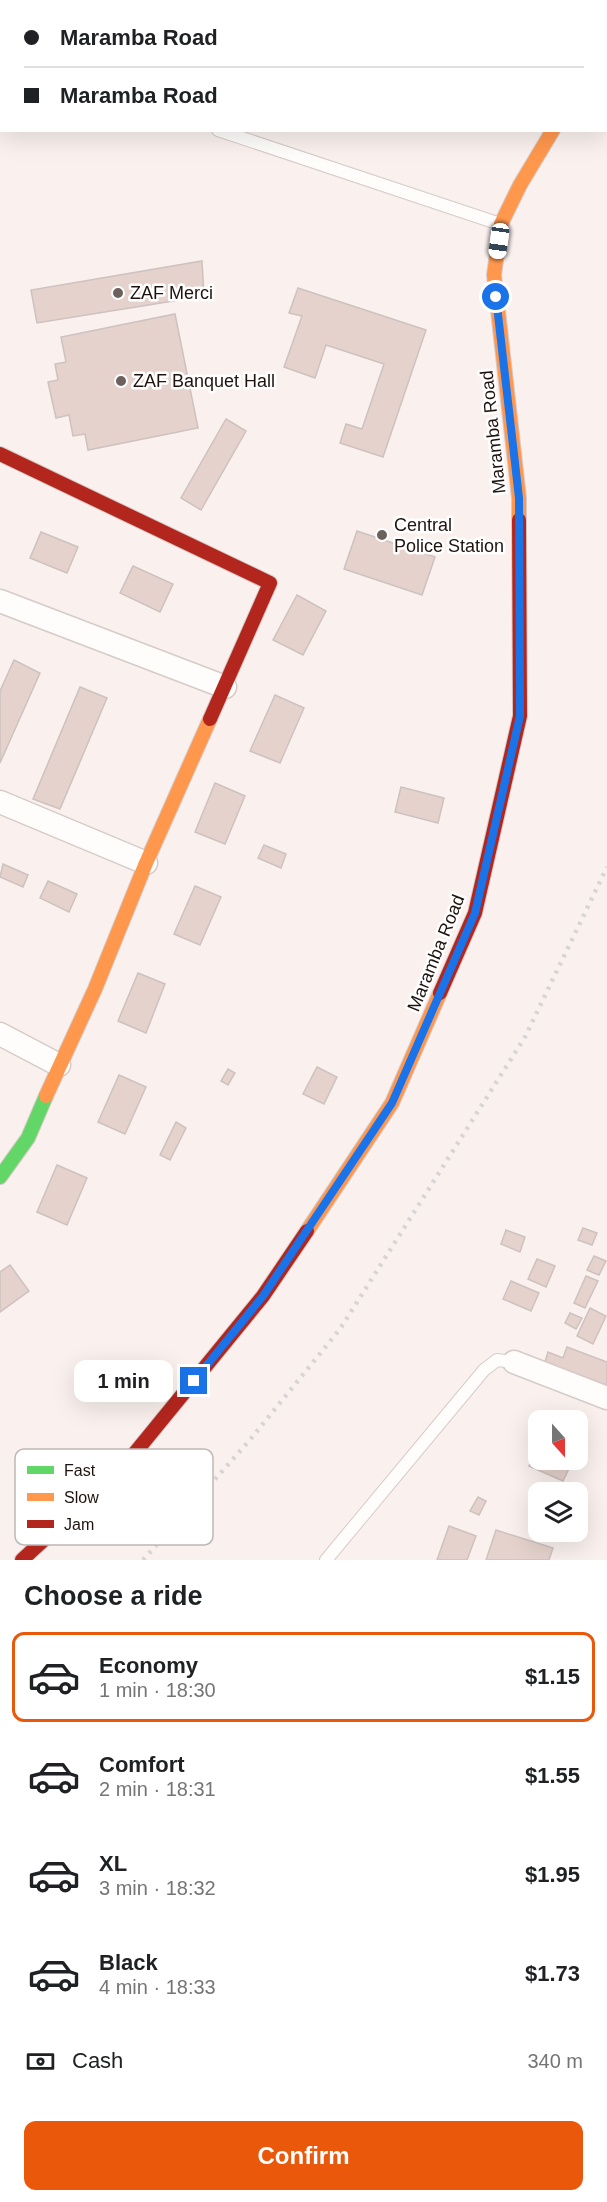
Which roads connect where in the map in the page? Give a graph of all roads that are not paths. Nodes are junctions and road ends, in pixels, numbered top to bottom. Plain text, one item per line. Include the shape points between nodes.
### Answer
1 (224, 132) edge
2 (552, 132) edge
3 (501, 224) junction
4 (0, 454) edge
5 (0, 601) edge
6 (225, 687) junction
7 (0, 802) edge
8 (146, 863) junction
9 (0, 1034) edge
10 (59, 1065) junction
11 (0, 1177) edge
12 (514, 1362) joint
13 (607, 1398) edge
14 (138, 1449) edge
15 (38, 1545) edge
16 (22, 1560) edge
17 (326, 1560) edge

1 - 3 lane
2 - 3 street, Maramba Road
3 - 14 street, Maramba Road via 494,275 519,498 520,716 475,913 392,1103 263,1296
4 - 6 street via 270,583
5 - 6 street
6 - 8 street
7 - 8 street
8 - 10 street via 95,989
9 - 10 street
10 - 11 street via 27,1138
12 - 13 street
12 - 17 lane via 497,1360 484,1370
15 - 16 street, Maramba Road

